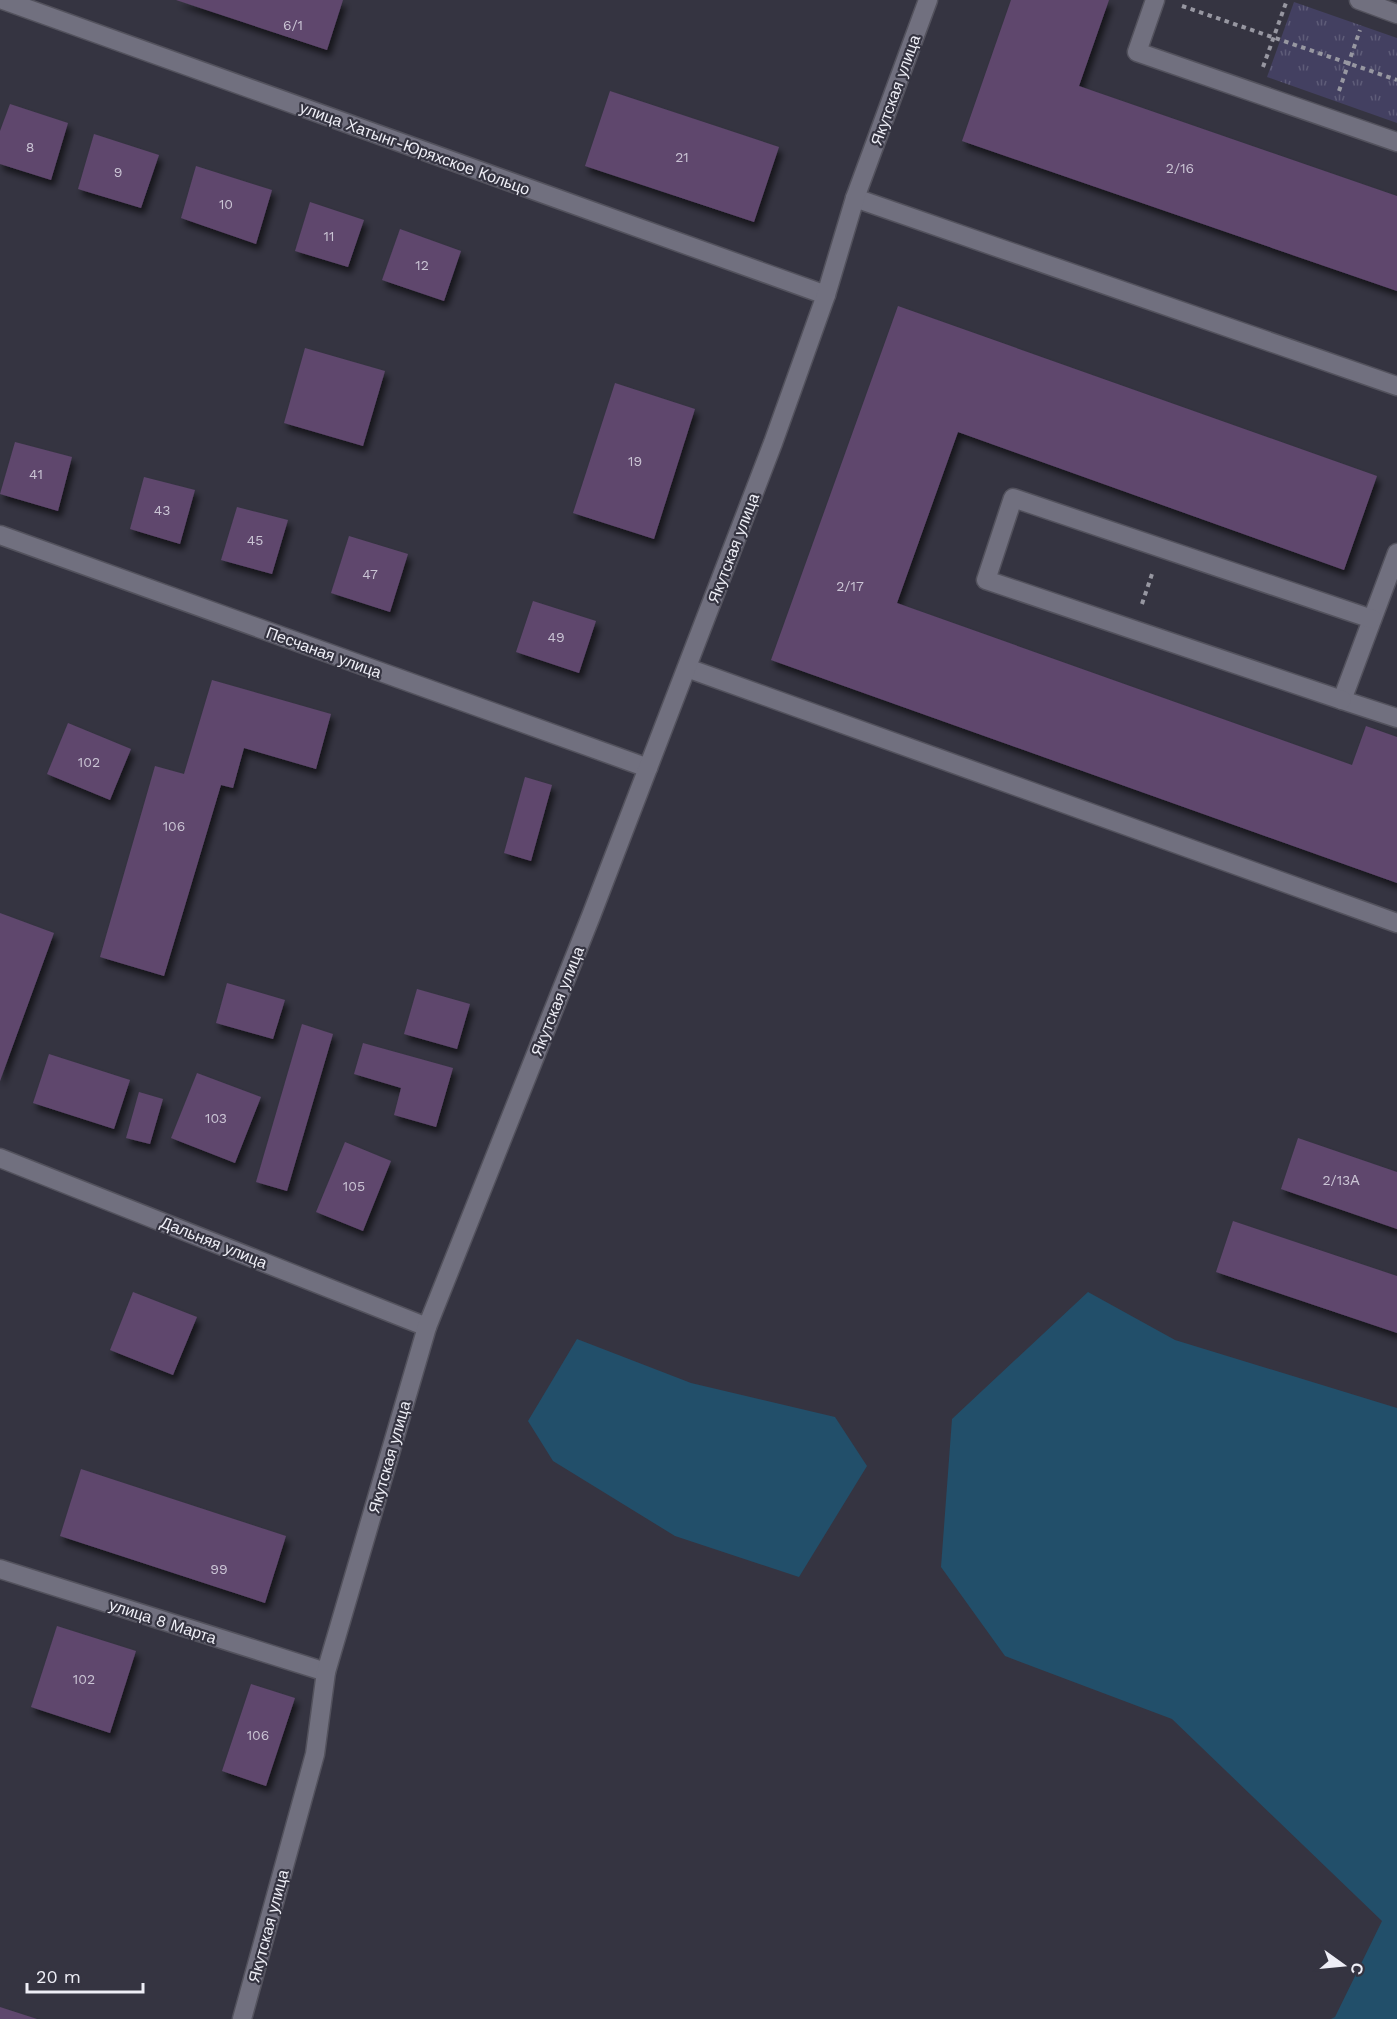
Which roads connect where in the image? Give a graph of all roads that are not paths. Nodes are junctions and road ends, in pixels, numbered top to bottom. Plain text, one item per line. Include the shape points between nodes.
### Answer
1 (3, 0) edge
2 (928, 0) edge
3 (1155, 0) edge
4 (1364, 2) edge
5 (1397, 14) edge
6 (1397, 142) edge
7 (855, 198) junction
8 (826, 295) junction
9 (1397, 386) edge
10 (0, 536) edge
11 (1397, 553) edge
12 (1372, 619) junction
13 (687, 668) junction
14 (1342, 700) junction
15 (1397, 718) edge
16 (648, 768) junction
17 (1397, 923) edge
18 (0, 1158) edge
19 (427, 1327) junction
20 (0, 1569) edge
21 (326, 1672) junction
22 (242, 2019) edge

1 - 8 street, улица Хатынг-Юряхское Кольцо
2 - 7 street, Якутская улица
3 - 6 street via 1137,52
4 - 5 street
7 - 8 street, Якутская улица
7 - 9 street
8 - 13 street, Якутская улица
10 - 16 street, Песчаная улица
11 - 12 street
12 - 14 street
12 - 14 street via 1013,498 986,580
13 - 16 street, Якутская улица
13 - 17 street
14 - 15 street
16 - 19 street, Якутская улица
18 - 19 street, Дальняя улица
19 - 21 street, Якутская улица
20 - 21 street, улица 8 Марта
21 - 22 street, Якутская улица via 315,1754

